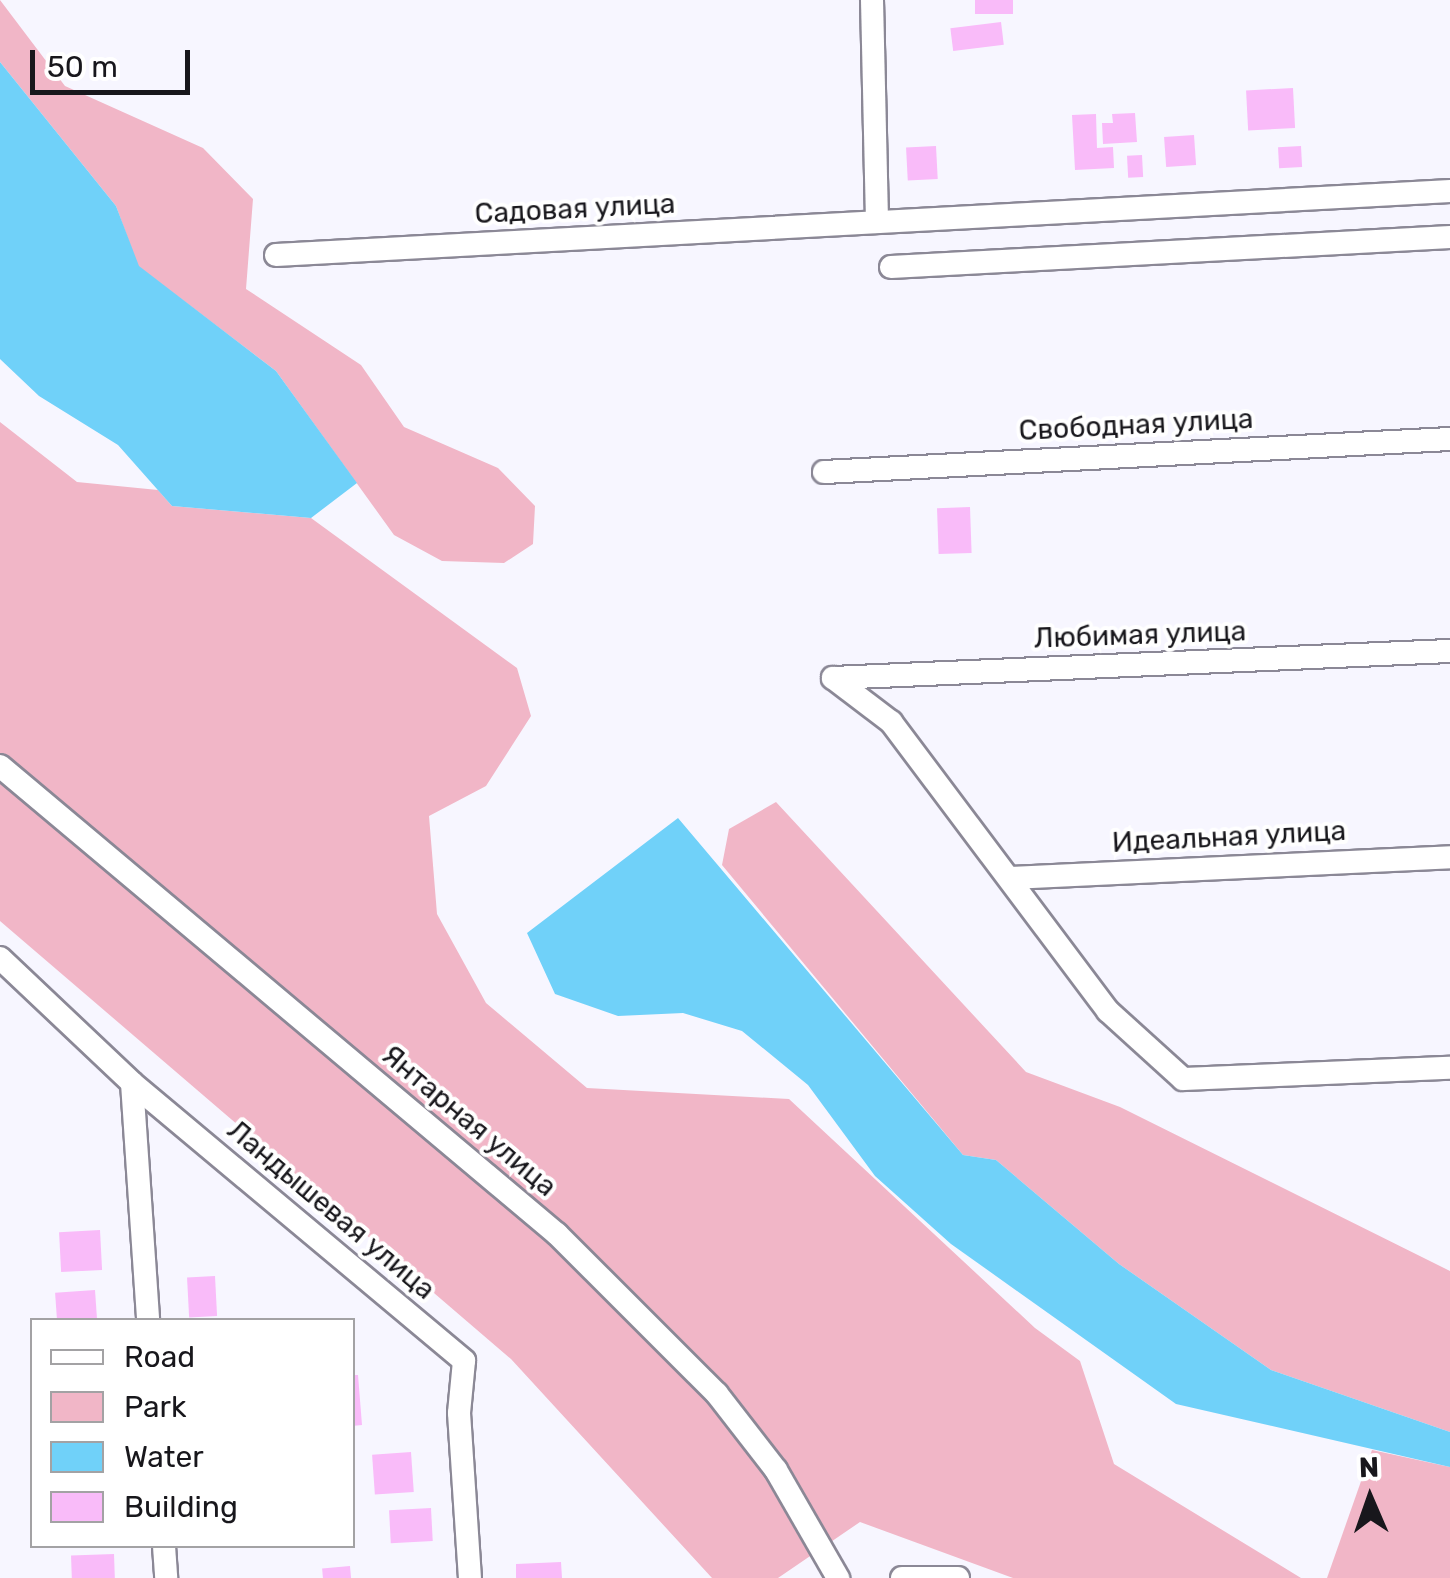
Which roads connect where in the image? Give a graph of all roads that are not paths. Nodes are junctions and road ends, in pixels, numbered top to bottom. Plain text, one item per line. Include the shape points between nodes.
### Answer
1 (872, 0) edge
2 (1450, 191) edge
3 (878, 222) junction
4 (1450, 237) edge
5 (276, 255) dead end
6 (892, 268) dead end
7 (1450, 438) edge
8 (824, 472) dead end
9 (1450, 651) edge
10 (0, 766) edge
11 (1450, 856) edge
12 (1011, 878) junction
13 (0, 958) edge
14 (1450, 1068) edge
15 (132, 1082) junction
16 (148, 1318) edge
17 (164, 1548) edge
18 (166, 1578) edge
19 (470, 1578) edge
20 (838, 1578) edge
21 (902, 1578) edge
22 (958, 1578) edge

1 - 3 street
2 - 3 street, Садовая улица
3 - 5 street, Садовая улица
4 - 6 street
7 - 8 street, Свободная улица
9 - 12 street, Любимая улица via 833,678 890,722
10 - 20 street, Янтарная улица via 557,1234 717,1394 776,1470
11 - 12 street, Идеальная улица
12 - 14 street via 1108,1011 1182,1079
13 - 15 street, Ландышевая улица
15 - 16 street
15 - 19 street, Ландышевая улица via 464,1361 459,1414
17 - 18 street
21 - 22 street

